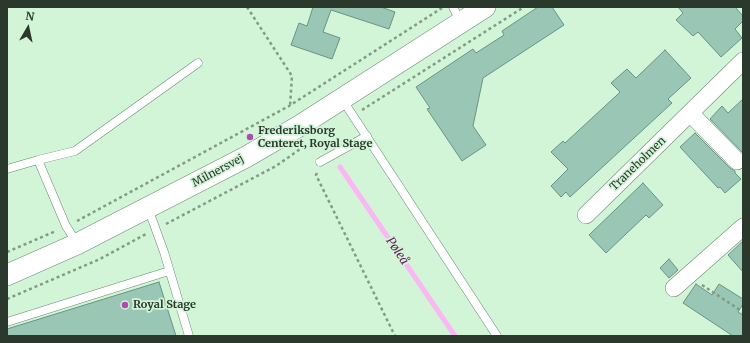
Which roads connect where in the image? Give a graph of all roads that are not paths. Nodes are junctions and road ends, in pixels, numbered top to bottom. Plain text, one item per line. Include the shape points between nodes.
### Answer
1 (485, 7) edge
2 (457, 15) edge
3 (743, 61) edge
4 (198, 64) dead end
5 (342, 99) junction
6 (690, 113) junction
7 (367, 136) junction
8 (38, 160) junction
9 (737, 161) dead end
10 (320, 162) road end
11 (7, 169) edge
12 (148, 208) junction
13 (586, 215) dead end
14 (743, 227) edge
15 (77, 244) junction
16 (169, 271) junction
17 (7, 275) edge
18 (674, 288) dead end
19 (7, 322) edge
20 (189, 336) edge
21 (497, 336) edge

1 - 2 street, Milnersvej
2 - 5 street, Milnersvej
3 - 6 street, Traneholmen
4 - 8 lane via 75,151
5 - 7 lane
5 - 12 street, Milnersvej via 252,153
6 - 9 street
6 - 13 street, Traneholmen
7 - 10 lane
7 - 21 lane
8 - 11 lane
8 - 15 lane via 66,226
12 - 15 street, Milnersvej
12 - 16 lane
14 - 18 street
15 - 17 street, Milnersvej
16 - 19 lane
16 - 20 lane

